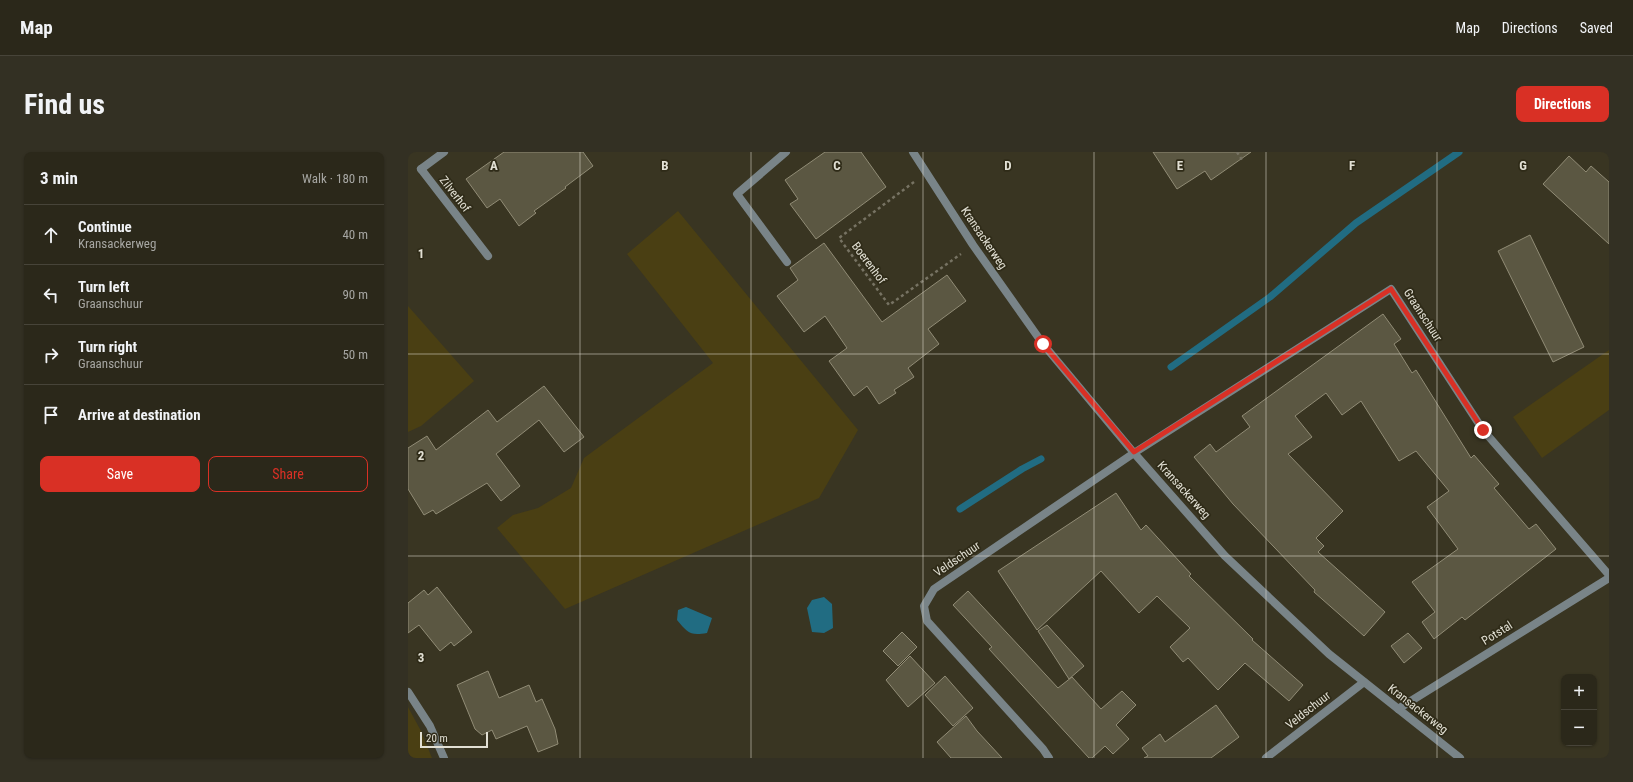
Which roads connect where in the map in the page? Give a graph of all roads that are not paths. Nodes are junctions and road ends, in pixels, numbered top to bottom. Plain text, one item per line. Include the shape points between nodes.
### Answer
1 (444, 152) edge
2 (786, 152) edge
3 (913, 152) edge
4 (488, 256) dead end
5 (787, 262) dead end
6 (1134, 452) junction
7 (1609, 575) edge
8 (1609, 578) edge
9 (1364, 682) junction
10 (408, 692) edge
11 (1398, 708) junction
12 (444, 758) edge
13 (1049, 758) edge
14 (1266, 758) edge
15 (1460, 758) edge

1 - 4 street, Zilverhof via 421,169
2 - 5 street via 737,194
3 - 6 street, Kransackerweg via 1043,344
6 - 7 street, Graanschuur via 1391,289 1483,430
6 - 9 street, Kransackerweg via 1225,556 1329,654
6 - 13 street, Veldschuur via 934,589 924,606 927,622
8 - 11 street, Potstal
9 - 11 street, Kransackerweg
9 - 14 street, Veldschuur
10 - 12 street via 430,726
11 - 15 street, Kransackerweg

